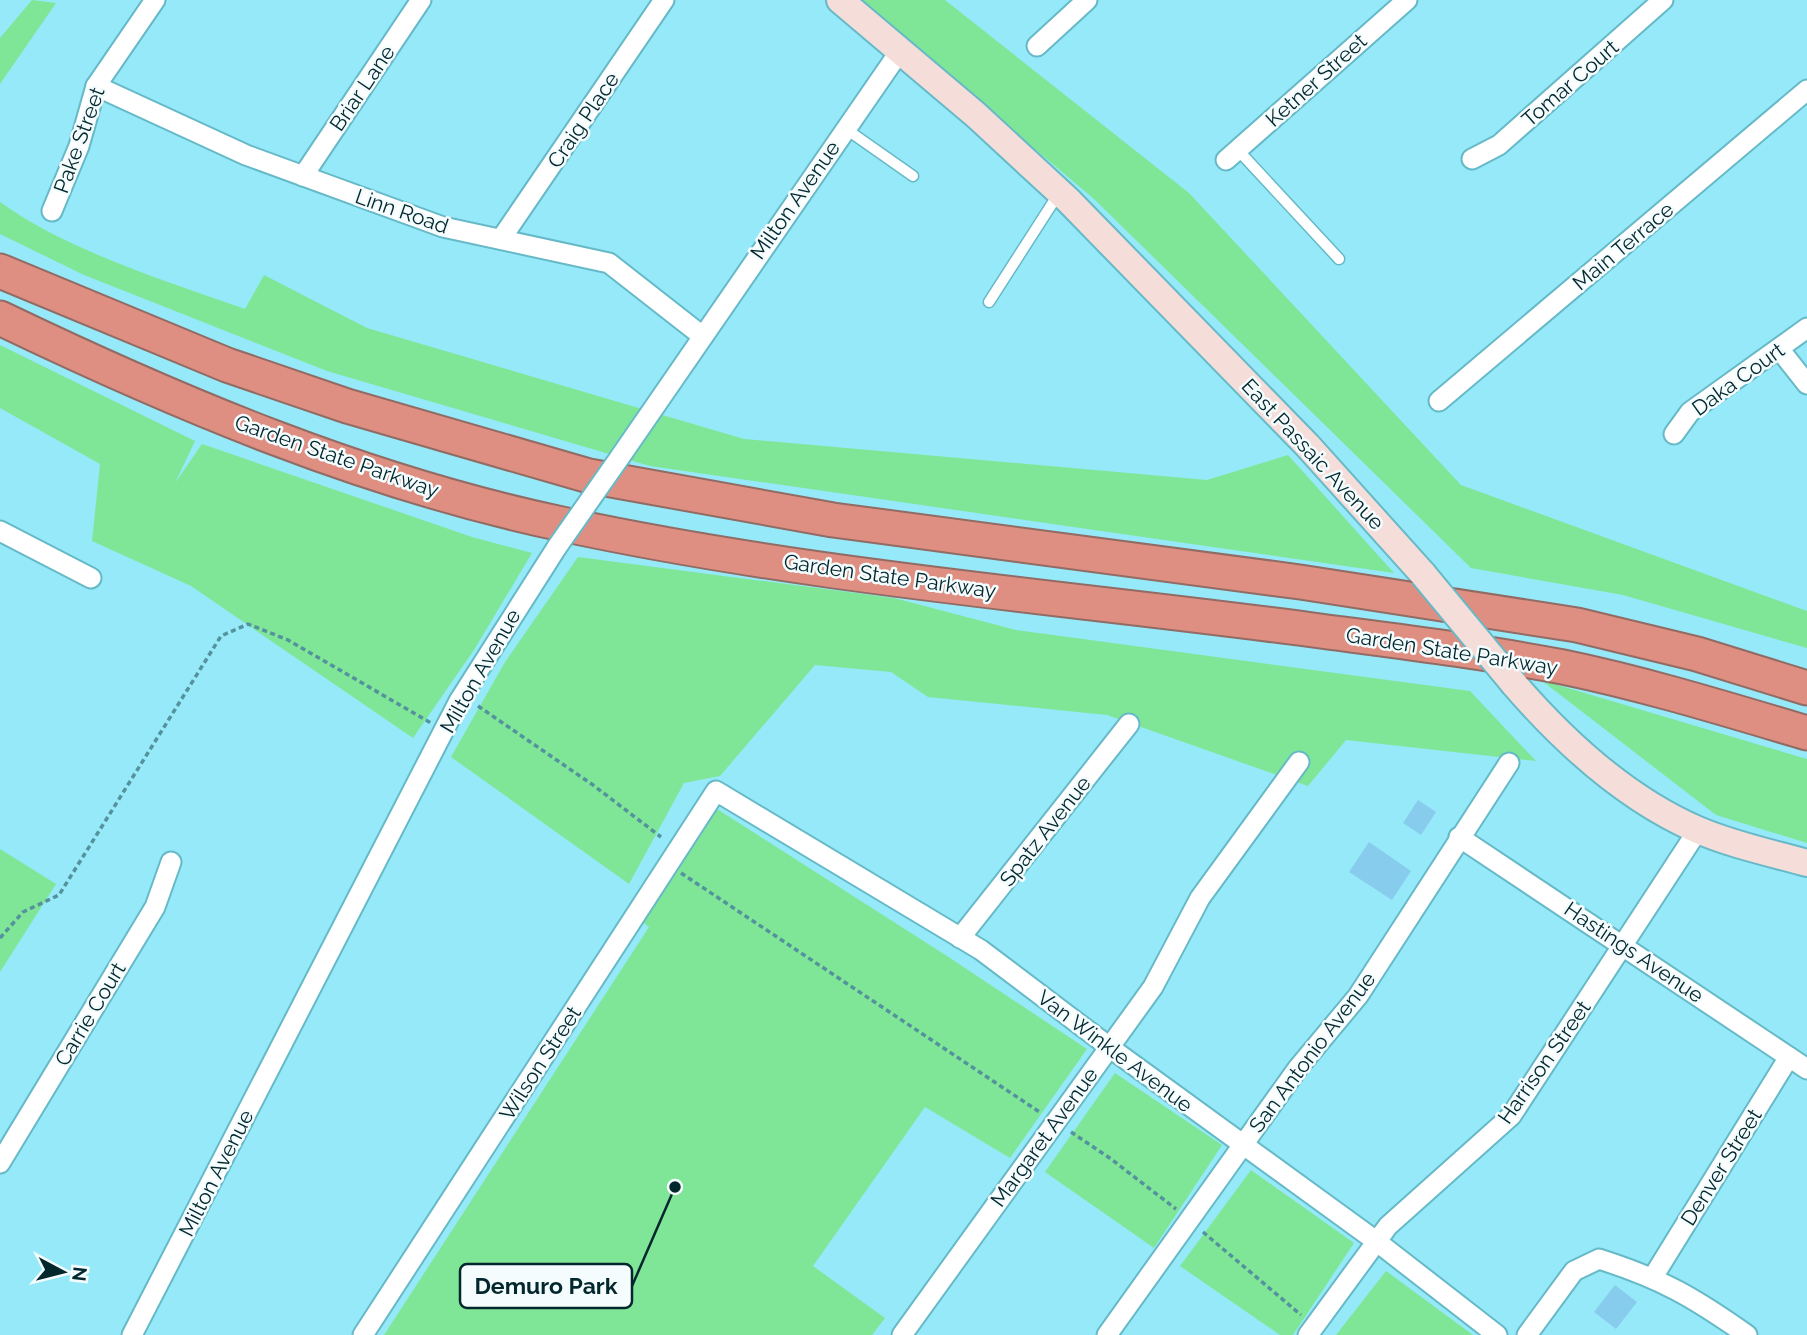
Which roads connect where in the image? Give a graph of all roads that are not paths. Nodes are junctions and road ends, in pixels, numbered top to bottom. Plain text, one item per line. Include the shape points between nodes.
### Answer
1 (155, 0) edge
2 (421, 0) edge
3 (664, 0) edge
4 (840, 0) edge
5 (1087, 0) edge
6 (1407, 0) edge
7 (1663, 0) edge
8 (1037, 46) dead end
9 (900, 51) junction
10 (96, 86) junction
11 (1807, 90) edge
12 (846, 129) junction
13 (1232, 155) joint
14 (1472, 159) dead end
15 (303, 176) junction
16 (914, 176) dead end
17 (1059, 192) junction
18 (51, 211) dead end
19 (501, 240) junction
20 (1339, 258) dead end
21 (0, 271) edge
22 (989, 303) dead end
23 (0, 318) edge
24 (1807, 328) edge
25 (701, 335) junction
26 (1780, 350) junction
27 (1807, 384) edge
28 (1439, 401) dead end
29 (1674, 433) dead end
30 (0, 531) edge
31 (91, 578) dead end
32 (1807, 688) edge
33 (1129, 724) dead end
34 (1807, 733) edge
35 (1299, 762) dead end
36 (1509, 764) dead end
37 (716, 791) joint
38 (1698, 830) junction
39 (1460, 837) junction
40 (171, 862) dead end
41 (1807, 863) edge
42 (960, 938) junction
43 (1624, 945) junction
44 (1108, 1047) junction
45 (1789, 1057) junction
46 (1807, 1069) edge
47 (1242, 1145) junction
48 (0, 1163) edge
49 (1376, 1241) junction
50 (1653, 1277) junction
51 (1307, 1327) edge
52 (132, 1335) edge
53 (363, 1335) edge
54 (902, 1335) edge
55 (1107, 1335) edge
56 (1497, 1335) edge
57 (1527, 1335) edge
58 (1747, 1335) edge

1 - 10 street, Pake Street
2 - 15 street, Briar Lane
3 - 19 street, Craig Place
4 - 9 main road, East Passaic Avenue
5 - 8 street
6 - 13 street, Ketner Street
7 - 14 street, Tomar Court via 1499,145
9 - 12 street, Milton Avenue
9 - 17 main road, East Passaic Avenue
10 - 15 street, Linn Road
10 - 18 street, Pake Street via 79,146
11 - 28 street, Main Terrace
12 - 16 lane
12 - 25 street, Milton Avenue
13 - 20 lane
15 - 19 street, Linn Road via 443,227
17 - 22 lane
17 - 38 main road, East Passaic Avenue, bridge via 1307,445 1548,723 1628,789
19 - 25 street, Linn Road via 608,263
21 - 32 highway via 227,366 346,406 589,476 833,520 1300,582 1577,625 1697,654
23 - 34 highway, Garden State Parkway via 182,400 315,453 436,492 559,524 813,566 1454,649 1589,673
24 - 26 street, Daka Court
25 - 52 street, Milton Avenue, bridge via 459,701
26 - 27 street
26 - 29 street, Daka Court via 1690,412
30 - 31 street
33 - 42 street, Spatz Avenue
35 - 44 street, Margaret Avenue via 1200,898 1153,988
36 - 39 street, San Antonio Avenue
37 - 42 street, Van Winkle Avenue
37 - 53 street, Wilson Street
38 - 41 main road, East Passaic Avenue
38 - 43 street, Harrison Street
39 - 43 street, Hastings Avenue
39 - 47 street, San Antonio Avenue via 1358,996
40 - 48 street, Carrie Court via 155,906
42 - 44 street, Van Winkle Avenue
43 - 45 street, Hastings Avenue
43 - 49 street, Harrison Street via 1511,1116
44 - 47 street, Van Winkle Avenue
44 - 54 street, Margaret Avenue
45 - 46 street, Hastings Avenue
45 - 50 street, Denver Street
47 - 49 street, Van Winkle Avenue
47 - 55 street, San Antonio Avenue
49 - 51 street, Harrison Street
49 - 56 street, Van Winkle Avenue
50 - 57 street via 1599,1259 1574,1271
50 - 58 street via 1693,1297

